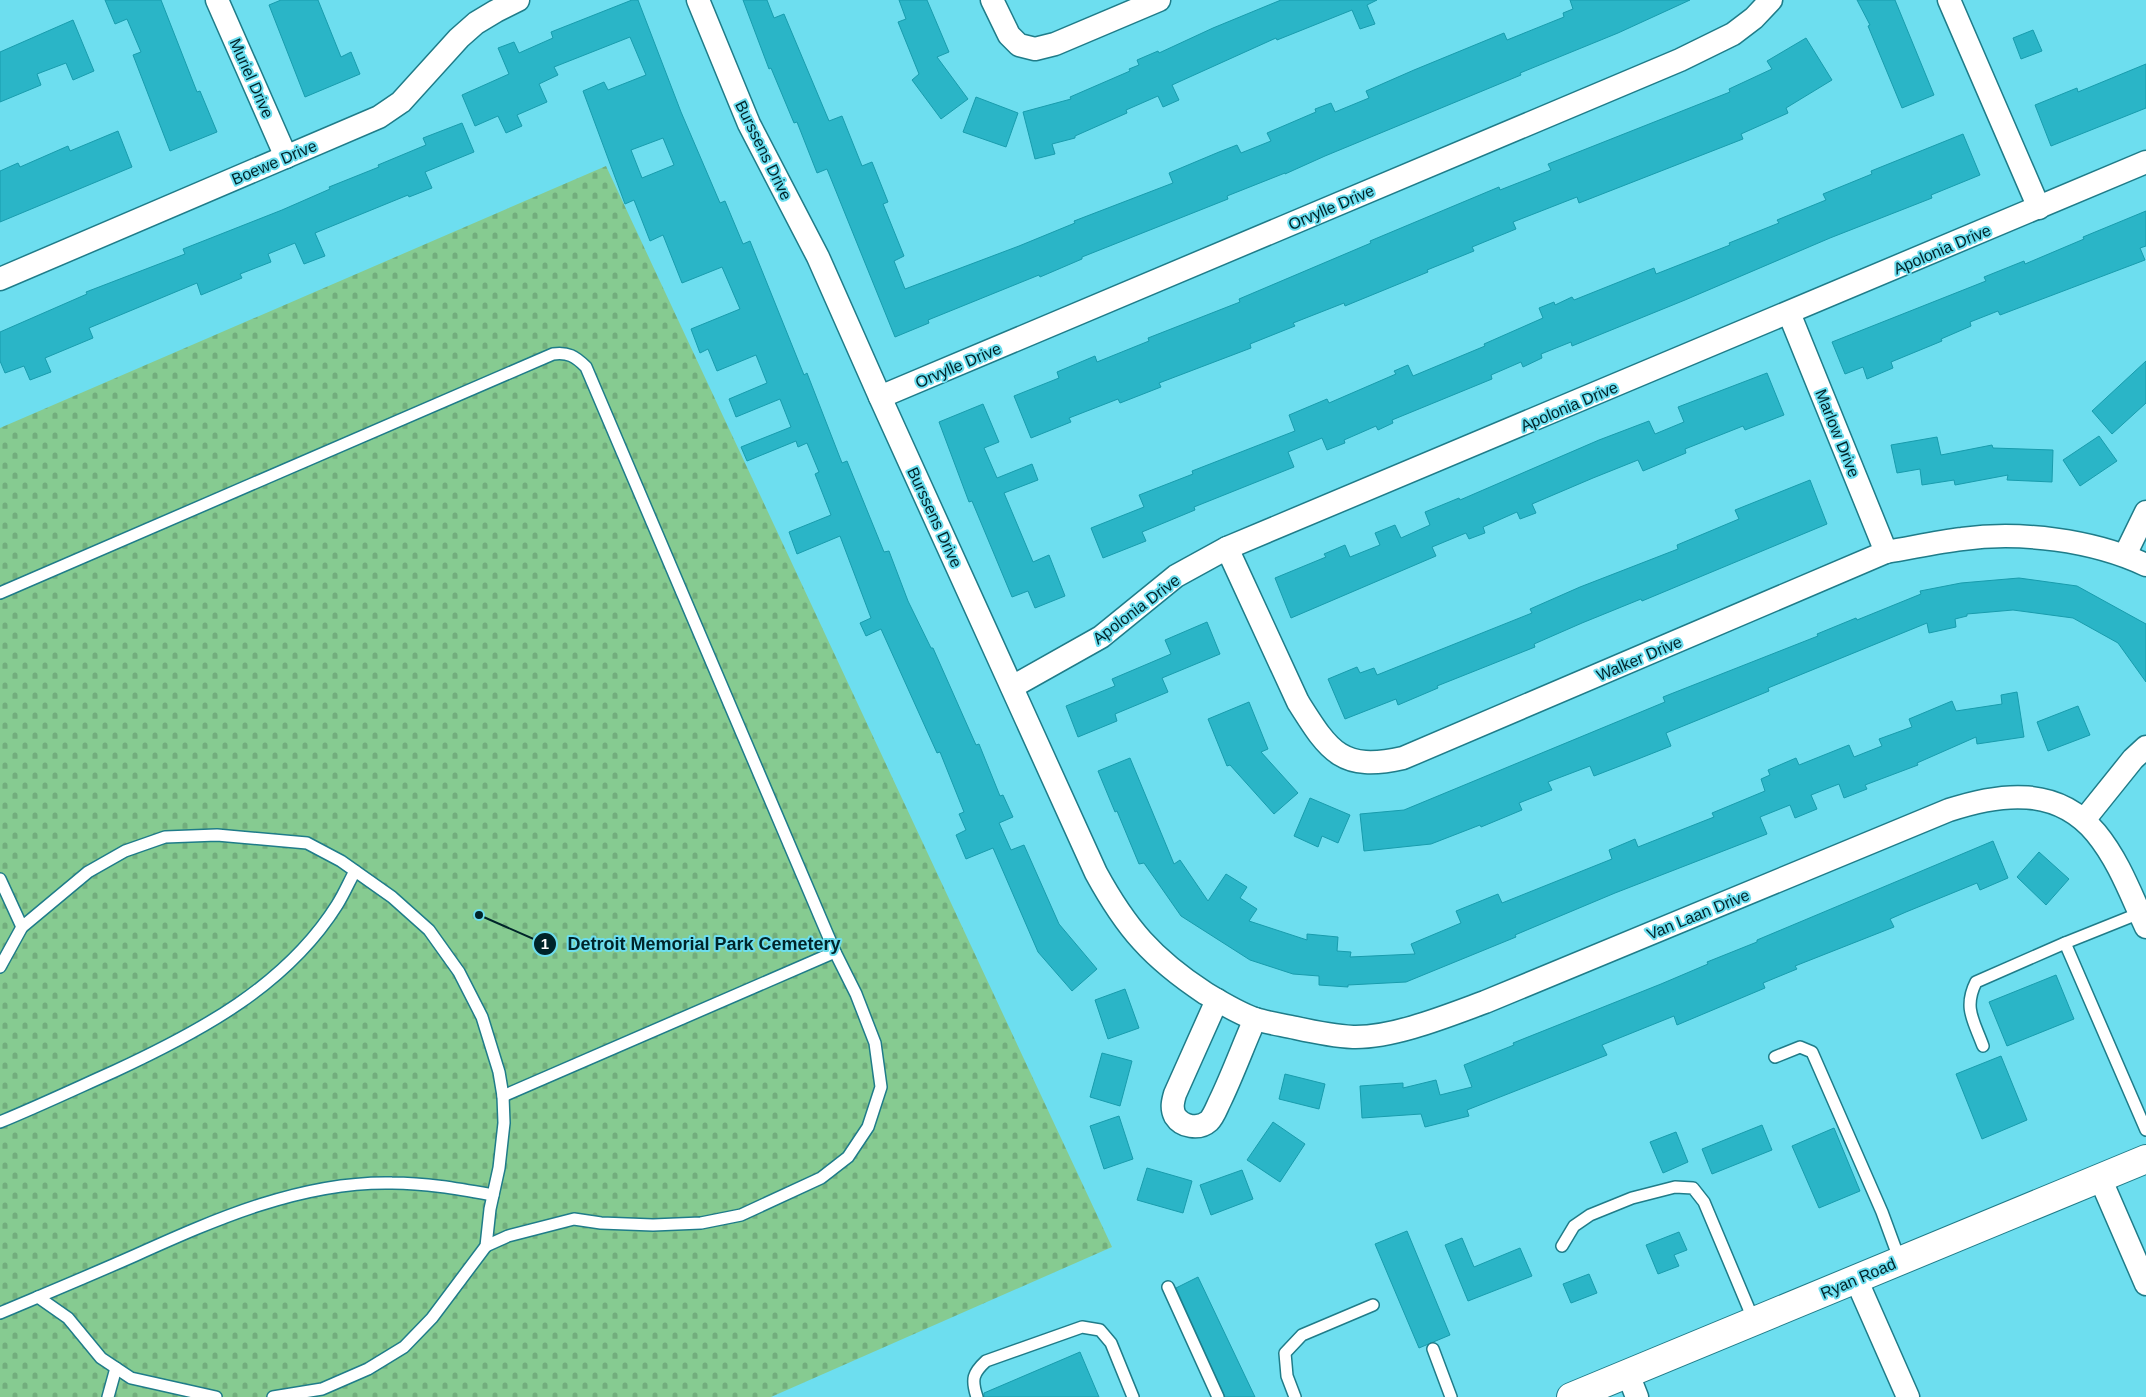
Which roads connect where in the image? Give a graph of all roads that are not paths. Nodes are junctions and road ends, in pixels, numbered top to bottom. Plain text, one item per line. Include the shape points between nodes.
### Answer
1 (218, 0) edge
2 (518, 0) edge
3 (698, 0) edge
4 (992, 0) edge
5 (1159, 0) edge
6 (1771, 0) edge
7 (1949, 0) edge
8 (286, 157) junction
9 (2146, 162) edge
10 (2039, 208) junction
11 (0, 279) edge
12 (1789, 313) junction
13 (880, 398) junction
14 (2146, 512) edge
15 (1227, 548) junction
16 (1886, 552) junction
17 (2125, 555) junction
18 (2146, 565) edge
19 (0, 593) edge
20 (1012, 687) junction
21 (2146, 746) edge
22 (2084, 820) junction
23 (355, 871) junction
24 (0, 879) edge
25 (2143, 920) edge
26 (22, 927) junction
27 (2065, 943) junction
28 (835, 952) junction
29 (0, 967) edge
30 (1217, 1000) junction
31 (1255, 1019) junction
32 (1983, 1046) dead end
33 (1775, 1057) dead end
34 (503, 1096) junction
35 (0, 1122) edge
36 (2146, 1130) edge
37 (2146, 1160) edge
38 (2100, 1178) junction
39 (493, 1195) junction
40 (486, 1246) junction
41 (1562, 1246) dead end
42 (1900, 1261) junction
43 (1856, 1279) junction
44 (2146, 1284) edge
45 (1168, 1287) dead end
46 (38, 1297) junction
47 (1373, 1305) dead end
48 (0, 1313) edge
49 (1754, 1321) junction
50 (1433, 1349) dead end
51 (116, 1368) junction
52 (1632, 1386) edge
53 (108, 1397) edge
54 (216, 1397) edge
55 (273, 1397) edge
56 (977, 1397) edge
57 (1133, 1397) edge
58 (1218, 1397) edge
59 (1295, 1397) edge
60 (1451, 1397) edge
61 (1571, 1397) edge
62 (1908, 1397) edge

1 - 8 street, Muriel Drive
2 - 8 street, Boewe Drive via 476,23 401,102 379,117
3 - 13 street, Burssens Drive via 749,124 818,257
4 - 5 street via 1009,35 1019,45 1036,50
6 - 13 street, Orvylle Drive via 1733,34 1680,60
7 - 10 street
8 - 11 street, Boewe Drive
9 - 10 street, Apolonia Drive
10 - 12 street, Apolonia Drive
12 - 15 street, Apolonia Drive
12 - 16 street, Marlow Drive
13 - 20 street, Burssens Drive
14 - 17 street
15 - 16 street, Walker Drive via 1312,726 1325,743 1344,758 1378,764 1403,758
15 - 20 street, Apolonia Drive via 1176,576 1101,638
16 - 17 street, Walker Drive via 1963,538 2010,536 2053,539
17 - 18 street
19 - 28 lane via 553,354 576,357 586,367
20 - 30 street, Burssens Drive via 1114,906 1139,939 1175,973
21 - 22 street
22 - 25 street via 2108,851
22 - 31 street, Van Laan Drive via 2042,800 2014,796 1968,804 1426,1024 1353,1037
23 - 26 lane via 308,843 217,835 165,837 125,850 88,872
23 - 34 lane via 392,896 429,930 459,972 482,1017
23 - 35 lane via 337,905 316,934 250,997 165,1049
24 - 26 lane
25 - 27 lane
26 - 29 lane
27 - 32 lane via 1976,982 1969,996 1970,1010
27 - 36 lane
28 - 34 lane
28 - 40 lane via 875,1043 881,1087 868,1127 848,1157 821,1178 741,1215 701,1223 653,1225 601,1223 574,1218 508,1236
30 - 31 street, Van Laan Drive
30 - 31 street via 1172,1106 1184,1124 1192,1127 1210,1121
33 - 42 lane via 1800,1047 1812,1052
34 - 39 lane via 504,1123
37 - 38 main road, Ryan Road
38 - 42 main road, Ryan Road
38 - 44 street
39 - 40 lane
39 - 46 lane via 439,1186 390,1183 338,1187 284,1197 185,1233
40 - 55 lane via 432,1318 404,1347 368,1369 322,1388
41 - 49 lane via 1574,1226 1590,1215 1632,1198 1675,1187 1693,1188 1704,1202
42 - 43 main road, Ryan Road
43 - 49 main road, Ryan Road
43 - 62 street
45 - 58 lane
46 - 48 lane
46 - 51 lane via 68,1318 100,1358
47 - 59 lane via 1302,1335 1285,1353 1287,1376
49 - 52 main road, Ryan Road
50 - 60 lane
51 - 53 lane
51 - 54 lane via 130,1378
52 - 61 main road, Ryan Road
56 - 57 lane via 973,1385 976,1371 986,1360 1082,1327 1100,1330 1111,1343

